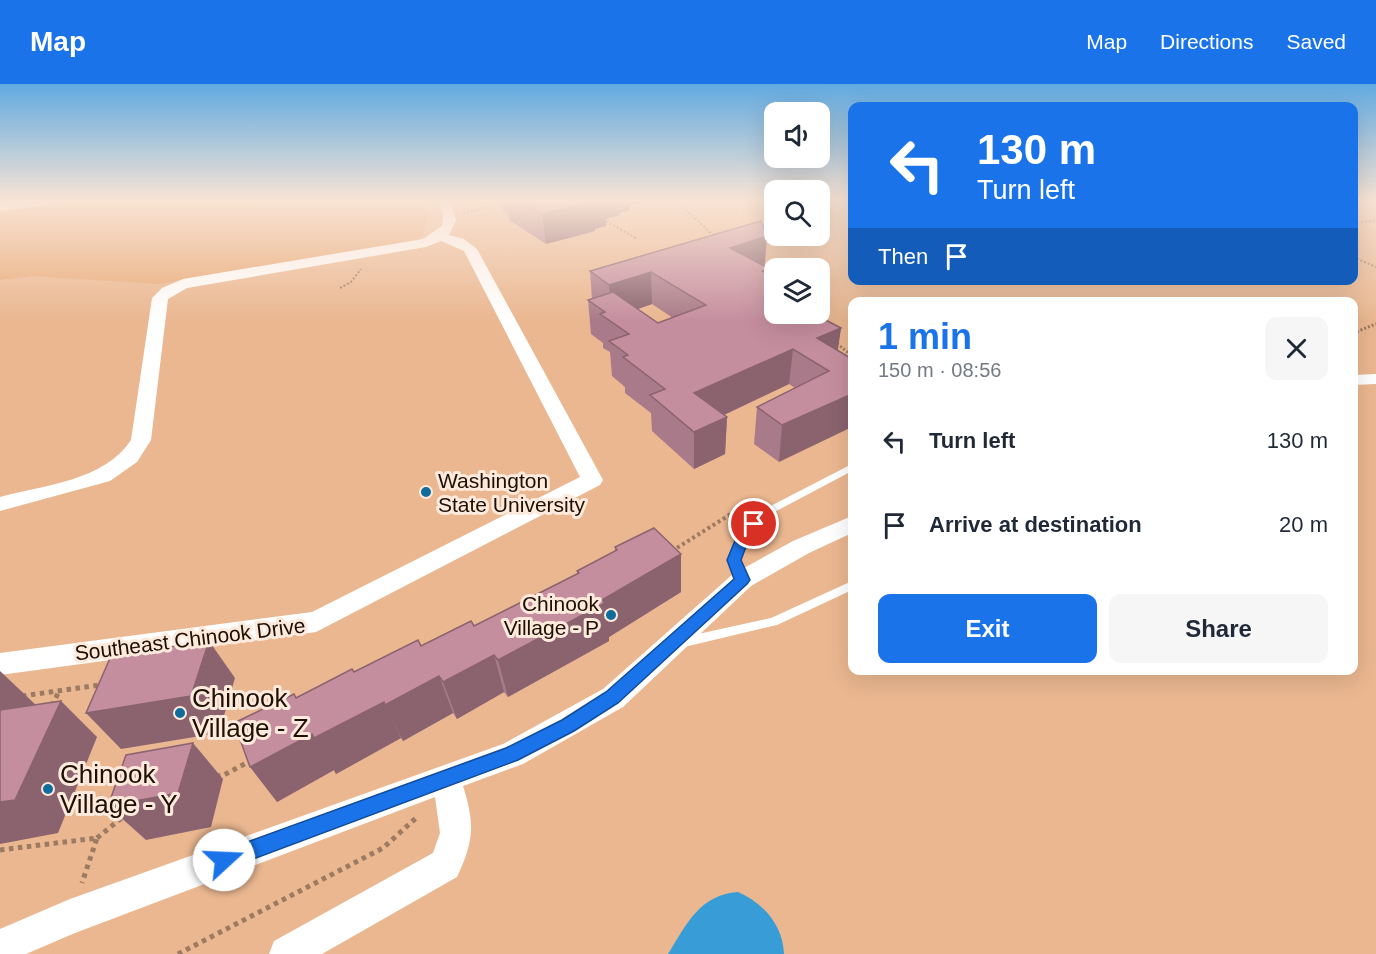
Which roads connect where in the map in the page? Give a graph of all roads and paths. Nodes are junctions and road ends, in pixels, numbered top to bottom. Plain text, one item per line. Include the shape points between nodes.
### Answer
1 (423, 240) edge
2 (457, 240) edge
3 (718, 240) edge
4 (721, 242) edge
5 (1358, 259) edge
6 (1376, 267) edge
7 (1376, 324) edge
8 (1358, 331) edge
9 (827, 335) edge
10 (848, 353) edge
11 (1376, 379) edge
12 (1358, 380) edge
13 (848, 469) edge
14 (751, 502) dead end
15 (0, 504) edge
16 (848, 526) edge
17 (666, 554) edge
18 (742, 580) junction
19 (848, 587) edge
20 (671, 645) junction
21 (0, 664) edge
22 (105, 684) edge
23 (59, 690) junction
24 (12, 697) dead end
25 (50, 712) edge
26 (254, 759) edge
27 (204, 778) dead end
28 (445, 779) junction
29 (130, 811) edge
30 (422, 812) dead end
31 (97, 838) junction
32 (0, 850) edge
33 (70, 917) junction
34 (0, 947) edge
35 (178, 954) edge
36 (286, 954) edge

1 - 15 street via 408,247 192,283 167,291 160,298 141,440 136,449 103,476
2 - 21 street, Southeast Chinook Drive via 470,249 592,480 316,622
3 - 4 path
5 - 6 path
7 - 8 path
9 - 10 path
11 - 12 street
13 - 18 lane via 763,514 744,534 734,560
14 - 17 path
16 - 18 street
18 - 20 street
19 - 20 lane via 773,622
20 - 28 street via 612,698 568,725 512,754
22 - 23 path
23 - 24 path
23 - 25 path
26 - 27 path via 225,775
28 - 33 street
28 - 36 street via 458,834 445,865
29 - 31 path
30 - 35 path via 383,848
31 - 32 path
31 - 33 path
33 - 34 street

